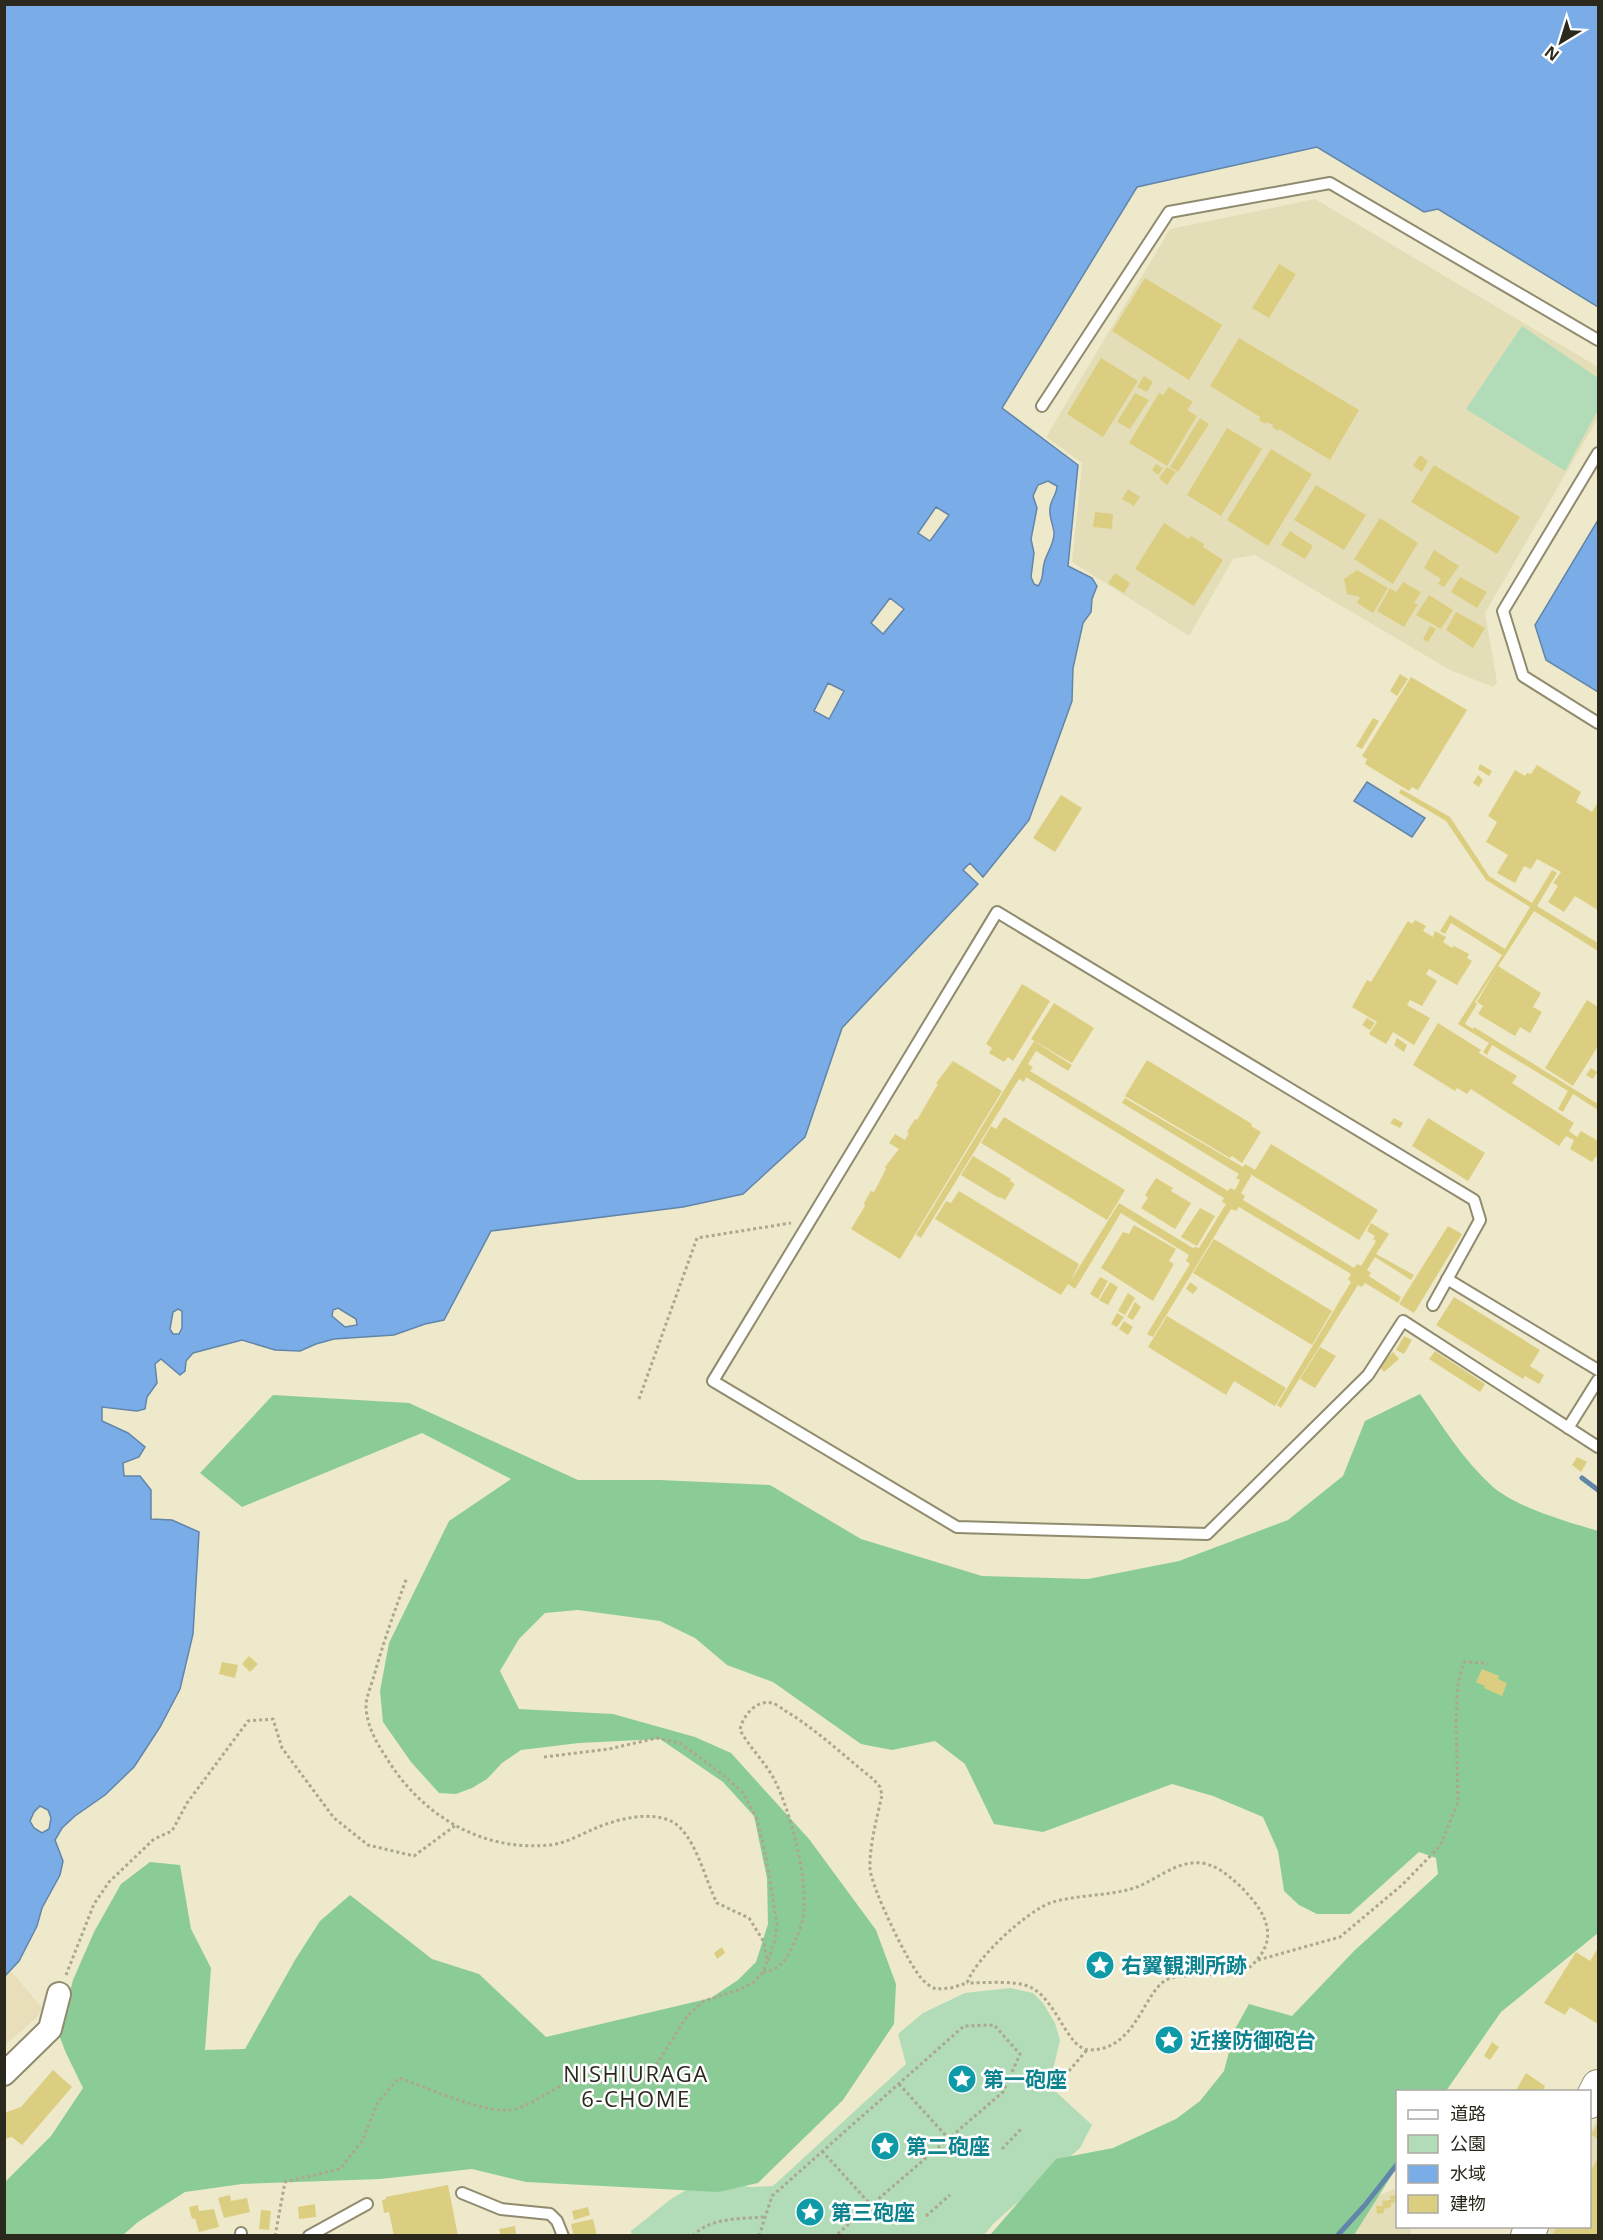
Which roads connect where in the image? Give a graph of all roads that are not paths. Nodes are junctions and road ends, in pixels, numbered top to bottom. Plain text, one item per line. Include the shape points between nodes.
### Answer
1 (1599, 340) edge
2 (1042, 406) dead end
3 (1599, 453) edge
4 (1599, 723) edge
5 (1447, 1279) junction
6 (1433, 1305) dead end
7 (1599, 1370) edge
8 (1599, 1380) edge
9 (1568, 1428) junction
10 (1599, 1447) edge
11 (59, 1994) road end
12 (4, 2074) edge
13 (1599, 2086) edge
14 (1591, 2100) edge
15 (462, 2193) dead end
16 (367, 2204) dead end
17 (309, 2235) edge
18 (563, 2235) edge

1 - 2 lane via 1330,183 1169,212
3 - 4 lane via 1503,611 1523,676
5 - 6 lane
5 - 7 lane
5 - 9 lane via 1480,1220 1474,1200 997,912 713,1381 957,1527 1207,1534 1368,1375 1403,1322
8 - 9 lane
9 - 10 lane
11 - 12 street via 50,2029
13 - 14 street
15 - 18 lane via 501,2209 550,2214
16 - 17 lane

